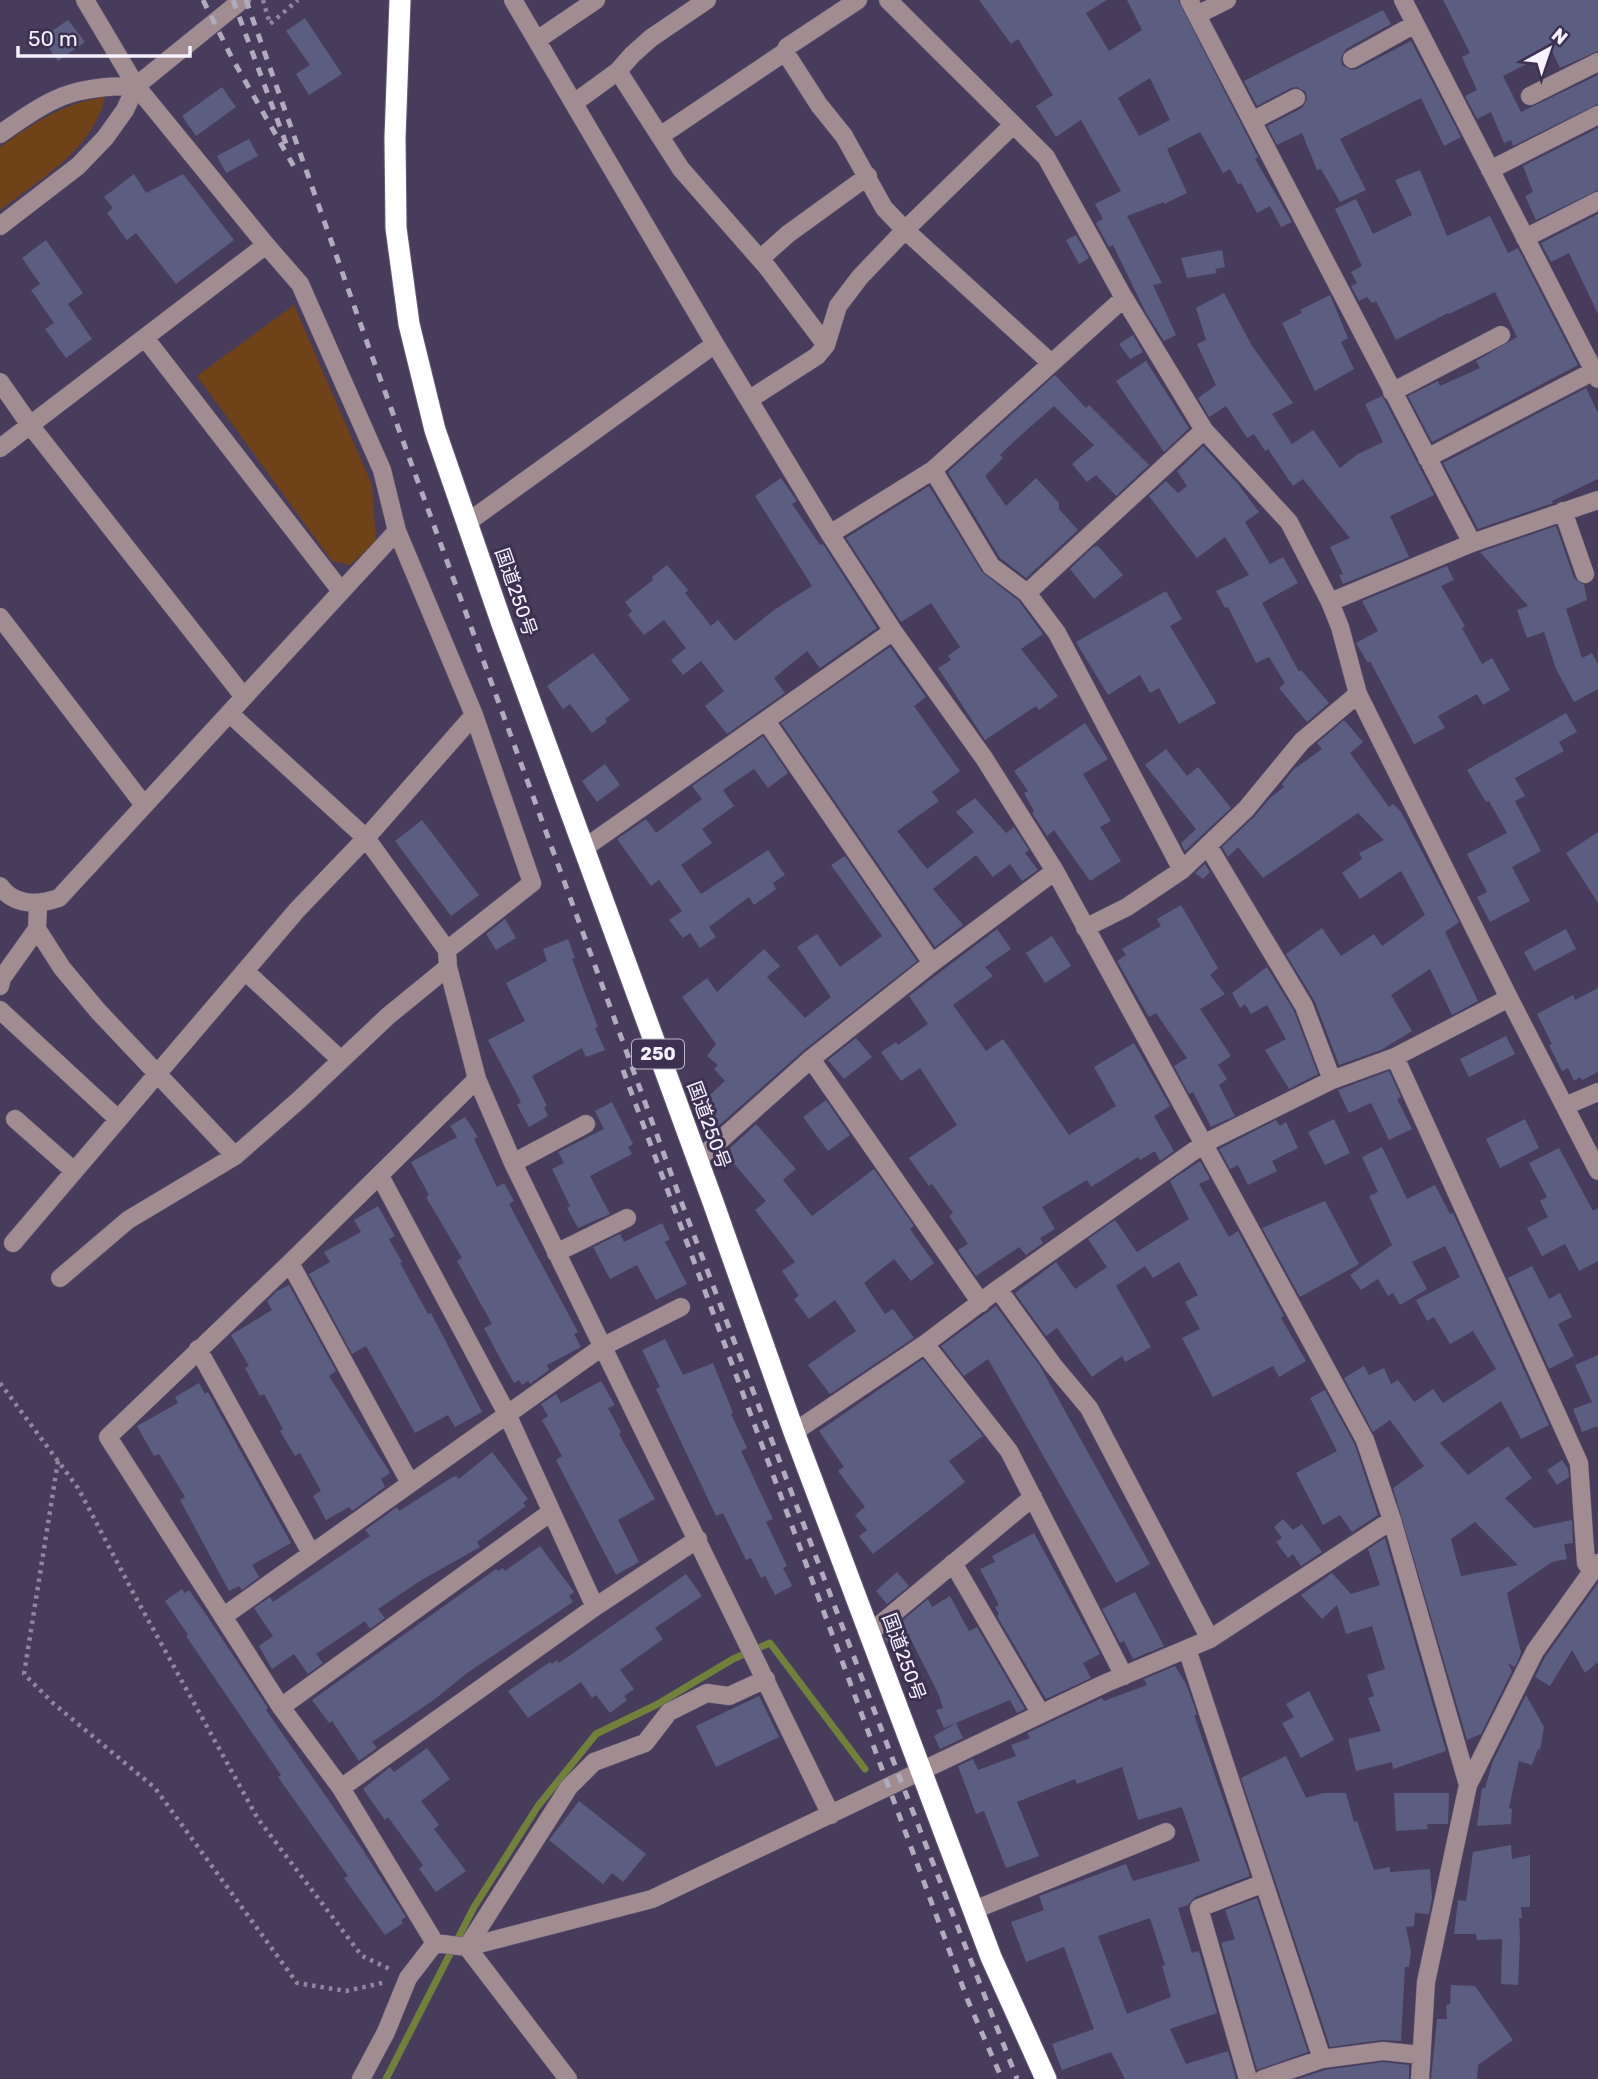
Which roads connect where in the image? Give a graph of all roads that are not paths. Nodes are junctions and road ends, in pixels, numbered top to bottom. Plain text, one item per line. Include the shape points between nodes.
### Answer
1 (85, 0) edge
2 (242, 0) edge
3 (400, 0) edge
4 (513, 0) edge
5 (596, 0) edge
6 (707, 0) edge
7 (858, 0) edge
8 (888, 0) edge
9 (1227, 0) edge
10 (1403, 0) edge
11 (1193, 8) edge
12 (1415, 24) junction
13 (537, 40) junction
14 (785, 52) junction
15 (1352, 59) dead end
16 (1598, 62) edge
17 (618, 71) junction
18 (136, 86) junction
19 (1530, 96) dead end
20 (1296, 98) dead end
21 (574, 103) junction
22 (1598, 115) edge
23 (1252, 121) junction
24 (1013, 125) junction
25 (0, 134) edge
26 (660, 135) junction
27 (1490, 170) junction
28 (868, 176) junction
29 (1598, 201) edge
30 (0, 226) edge
31 (905, 229) junction
32 (1525, 238) junction
33 (266, 246) junction
34 (760, 258) junction
35 (1124, 298) junction
36 (1501, 335) dead end
37 (145, 338) junction
38 (715, 344) junction
39 (826, 345) junction
40 (1050, 362) junction
41 (1596, 375) edge
42 (0, 382) edge
43 (1392, 392) junction
44 (750, 399) junction
45 (30, 425) junction
46 (1205, 429) junction
47 (0, 448) edge
48 (1427, 458) junction
49 (933, 470) junction
50 (1598, 500) edge
51 (1563, 511) junction
52 (468, 522) junction
53 (397, 531) junction
54 (830, 534) junction
55 (1472, 544) junction
56 (1586, 574) dead end
57 (341, 591) junction
58 (1027, 593) junction
59 (1330, 602) junction
60 (0, 617) edge
61 (893, 631) junction
62 (1358, 694) junction
63 (244, 697) junction
64 (229, 713) junction
65 (474, 715) junction
66 (766, 721) junction
67 (144, 805) junction
68 (366, 838) junction
69 (1208, 846) junction
70 (583, 849) junction
71 (1182, 870) junction
72 (1055, 871) junction
73 (0, 886) edge
74 (38, 905) junction
75 (1085, 928) junction
76 (37, 929) junction
77 (448, 958) junction
78 (932, 963) junction
79 (245, 971) junction
80 (0, 986) edge
81 (1508, 998) junction
82 (0, 1010) edge
83 (1395, 1057) junction
84 (811, 1059) junction
85 (341, 1060) junction
86 (158, 1073) junction
87 (477, 1079) junction
88 (1332, 1080) junction
89 (1598, 1092) edge
90 (1564, 1106) junction
91 (15, 1119) dead end
92 (118, 1119) junction
93 (586, 1124) dead end
94 (1205, 1143) junction
95 (235, 1156) junction
96 (698, 1160) junction
97 (513, 1163) junction
98 (74, 1171) junction
99 (1598, 1171) edge
100 (380, 1176) junction
101 (627, 1218) dead end
102 (13, 1243) dead end
103 (556, 1252) junction
104 (290, 1263) junction
105 (61, 1278) dead end
106 (998, 1289) junction
107 (981, 1303) junction
108 (681, 1307) dead end
109 (925, 1344) junction
110 (602, 1348) junction
111 (198, 1349) junction
112 (507, 1414) junction
113 (794, 1432) junction
114 (410, 1483) junction
115 (1033, 1497) junction
116 (551, 1512) junction
117 (1392, 1520) junction
118 (698, 1539) junction
119 (311, 1553) junction
120 (953, 1563) junction
121 (1595, 1567) edge
122 (595, 1606) junction
123 (224, 1616) junction
124 (871, 1632) junction
125 (1210, 1639) junction
126 (1187, 1649) junction
127 (763, 1674) junction
128 (1124, 1676) junction
129 (281, 1707) junction
130 (1041, 1714) junction
131 (921, 1770) junction
132 (1468, 1785) junction
133 (341, 1788) junction
134 (831, 1815) junction
135 (1166, 1832) dead end
136 (1264, 1883) junction
137 (974, 1910) junction
138 (435, 1943) junction
139 (467, 1947) junction
140 (1421, 2056) junction
141 (1322, 2059) junction
142 (361, 2079) edge
143 (568, 2079) edge
144 (1046, 2079) edge
145 (1248, 2079) edge
146 (1263, 2079) edge
147 (1420, 2079) edge

1 - 18 street
2 - 18 street
3 - 52 highway, 国道250号 / 250 via 396,228 409,324 435,430
4 - 13 street
5 - 13 street
6 - 17 street via 651,38
7 - 14 street
8 - 24 street
9 - 11 street
10 - 12 street
11 - 23 street
12 - 15 street
12 - 27 street
13 - 21 street
14 - 26 street
14 - 28 street
16 - 19 street
17 - 21 street
17 - 26 street
18 - 25 street via 76,90 37,108
18 - 30 street via 105,138 78,166
18 - 33 street
20 - 23 street
21 - 38 street
22 - 27 street
23 - 43 street
24 - 31 street
24 - 35 street via 1046,157
26 - 34 street via 681,169
27 - 32 street
28 - 31 street via 884,208
28 - 34 street
29 - 32 street
31 - 39 street via 838,306
31 - 40 street
32 - 41 street
33 - 37 street
33 - 53 street via 300,284 382,470
34 - 39 street
35 - 40 street
35 - 46 street
36 - 43 street
37 - 45 street
37 - 57 street
38 - 44 street
38 - 52 street
39 - 44 street via 817,356
40 - 49 street
41 - 48 street
42 - 45 street
43 - 48 street
44 - 54 street
45 - 47 street
45 - 63 street
46 - 58 street
46 - 59 street via 1289,522
48 - 55 street
49 - 54 street
49 - 58 street via 991,566
50 - 51 street
51 - 55 street
51 - 56 street
52 - 70 highway, 国道250号 / 250
53 - 57 street
53 - 65 street
54 - 61 street
55 - 59 street
57 - 63 street
58 - 71 street via 1057,633
59 - 62 street
60 - 67 street
61 - 66 street
61 - 72 street via 984,758
62 - 69 street via 1302,741
62 - 81 street
63 - 64 street
64 - 67 street
64 - 68 street
65 - 68 street
65 - 77 street via 532,883
66 - 70 street
66 - 78 street
67 - 74 street via 59,898
68 - 77 street
68 - 79 street
69 - 71 street
69 - 88 street via 1304,1006
70 - 96 highway, 国道250号 / 250
71 - 75 street via 1127,907
72 - 75 street
72 - 78 street
73 - 74 street via 7,896
74 - 76 street
75 - 94 street
76 - 80 street
76 - 86 street via 98,1012
77 - 85 street
77 - 87 street
78 - 84 street
79 - 85 street
79 - 86 street
81 - 83 street
81 - 90 street
82 - 92 street
83 - 88 street
83 - 121 street via 1579,1463 1586,1563
84 - 96 street
84 - 107 street
85 - 95 street
86 - 92 street
86 - 95 street
87 - 97 street
87 - 100 street
88 - 94 street
89 - 90 street
90 - 99 street
91 - 98 street
92 - 98 street
93 - 97 street
94 - 106 street
94 - 117 street via 1365,1440
95 - 105 street via 128,1220
96 - 113 highway, 国道250号 / 250
97 - 103 street
98 - 102 street
100 - 104 street
100 - 112 street
101 - 103 street
103 - 110 street
104 - 111 street
104 - 114 street
106 - 107 street
106 - 125 street via 1089,1408
107 - 109 street
108 - 110 street
109 - 113 street
109 - 115 street via 1009,1451
110 - 112 street
110 - 118 street
111 - 119 street
111 - 123 street via 108,1437
112 - 114 street
112 - 116 street
113 - 124 highway, 国道250号 / 250
114 - 119 street
115 - 120 street
115 - 128 street
116 - 122 street
116 - 129 street
117 - 125 street
117 - 132 street
118 - 122 street
118 - 127 street
119 - 123 street
120 - 124 street
120 - 130 street
121 - 132 street via 1535,1651
122 - 133 street
123 - 129 street
124 - 131 highway, 国道250号 / 250
125 - 126 street
126 - 128 street
126 - 136 street
127 - 134 street
127 - 139 street via 729,1696 707,1693 669,1712 645,1743 594,1762 569,1787
128 - 130 street
129 - 133 street
130 - 131 street
131 - 134 street
131 - 137 highway, 国道250号 / 250
132 - 140 street via 1426,1982
133 - 138 street
134 - 139 street via 652,1899
135 - 137 street
136 - 141 street
136 - 145 street via 1199,1908
137 - 144 highway, 国道250号 / 250
138 - 139 street
138 - 142 street via 408,1978
139 - 143 street
140 - 141 street via 1383,2051
140 - 147 street
141 - 146 street

